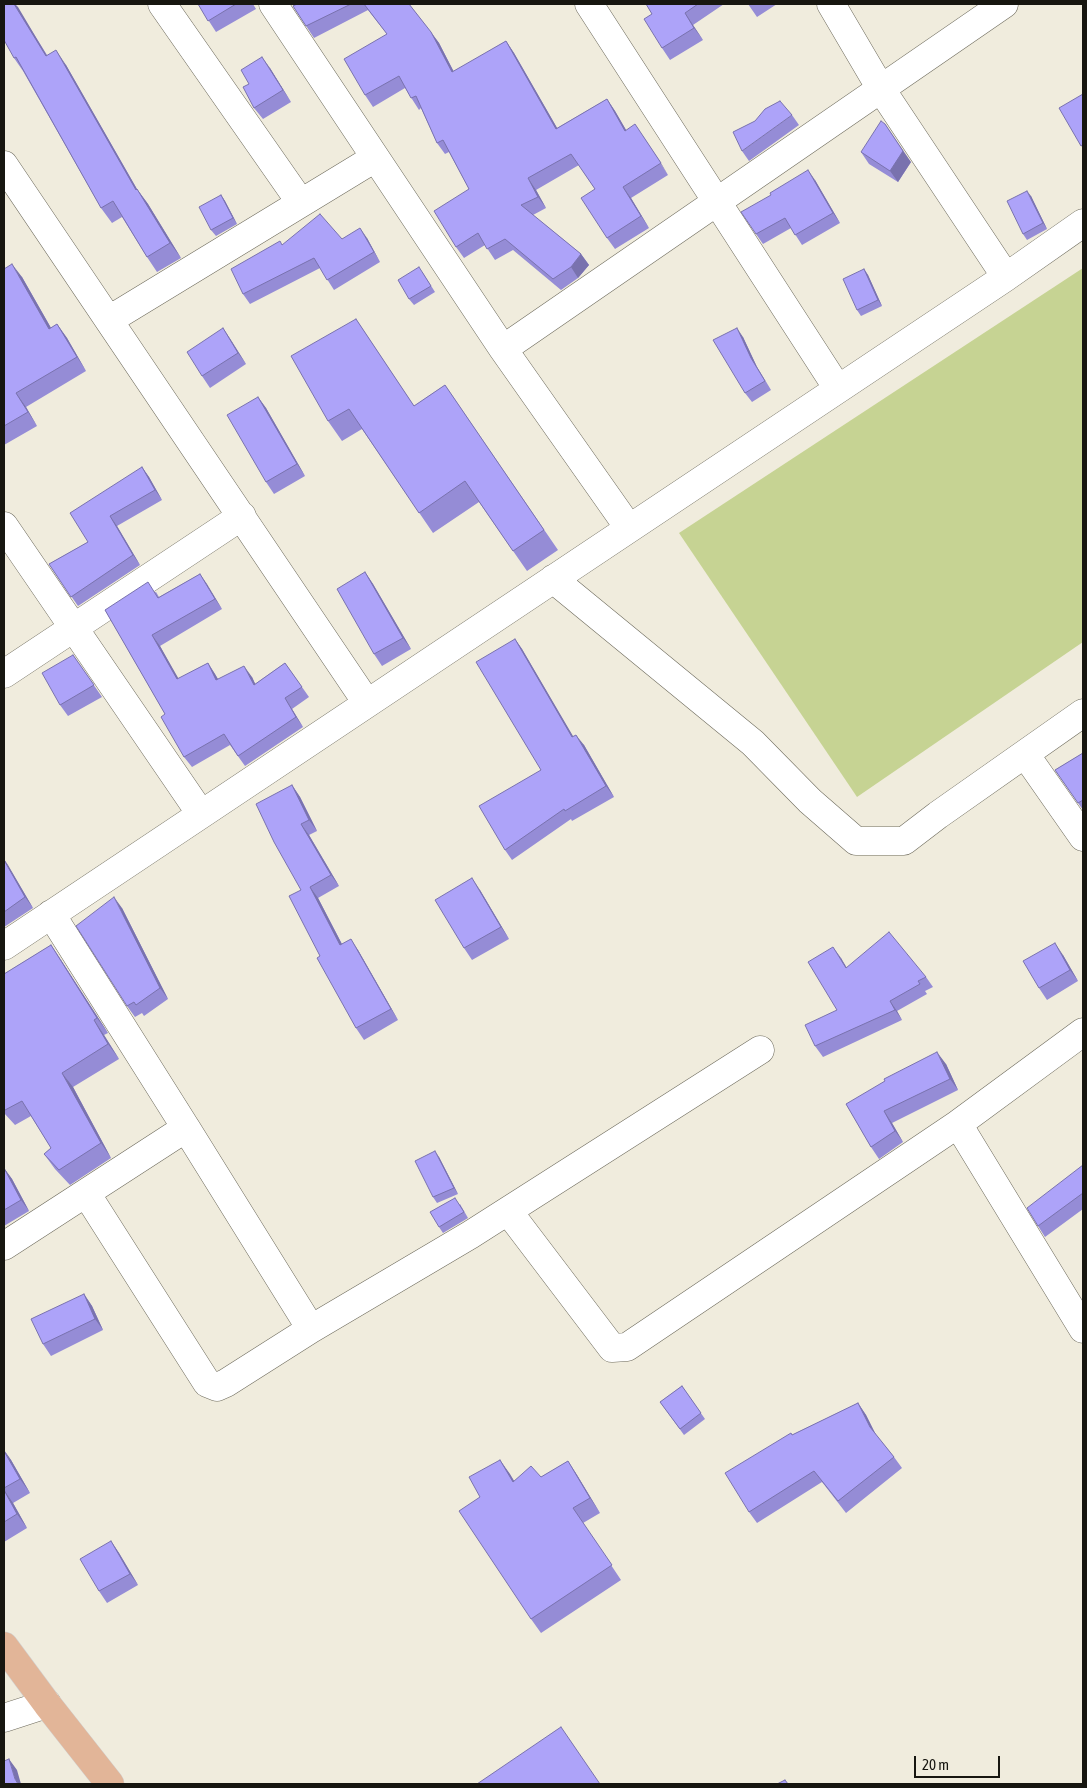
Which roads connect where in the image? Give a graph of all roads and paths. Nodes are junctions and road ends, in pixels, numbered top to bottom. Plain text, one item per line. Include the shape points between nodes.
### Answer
1 (162, 4) edge
2 (273, 4) edge
3 (590, 4) edge
4 (831, 4) edge
5 (1004, 4) edge
6 (880, 89) junction
7 (375, 158) junction
8 (7, 175) edge
9 (716, 202) junction
10 (301, 203) junction
11 (1083, 223) edge
12 (1006, 277) junction
13 (109, 320) junction
14 (503, 349) junction
15 (838, 389) junction
16 (242, 516) junction
17 (4, 526) edge
18 (629, 528) junction
19 (553, 578) junction
20 (73, 627) junction
21 (4, 674) edge
22 (367, 703) junction
23 (1083, 713) edge
24 (1025, 754) junction
25 (201, 814) junction
26 (1083, 837) edge
27 (51, 914) junction
28 (4, 946) edge
29 (1083, 1032) edge
30 (760, 1050) dead end
31 (958, 1124) junction
32 (186, 1128) junction
33 (86, 1193) junction
34 (508, 1211) junction
35 (4, 1246) edge
36 (1083, 1328) edge
37 (311, 1330) junction
38 (4, 1646) edge
39 (47, 1704) junction
40 (4, 1718) edge
41 (110, 1784) edge

1 - 10 street
2 - 7 street
3 - 9 street
4 - 6 street
5 - 6 street
6 - 9 street
6 - 12 street
7 - 10 street
7 - 14 street
8 - 13 street
9 - 14 street
9 - 15 street
10 - 13 street
11 - 12 street
12 - 15 street
13 - 16 street
14 - 18 street
15 - 18 street
16 - 20 street
16 - 22 street
17 - 20 street
18 - 19 street
19 - 22 street
19 - 24 street via 753,743 810,801 856,841 904,841
20 - 21 street
20 - 25 street
22 - 25 street
23 - 24 street
24 - 26 street
25 - 27 street
27 - 28 street
27 - 32 street
29 - 31 street
30 - 34 street
31 - 34 street via 626,1347 612,1348
31 - 36 street
32 - 33 street
32 - 37 street
33 - 35 street
33 - 37 street via 206,1383 217,1387 226,1383
34 - 37 street
38 - 39 main road
39 - 40 street
39 - 41 main road

